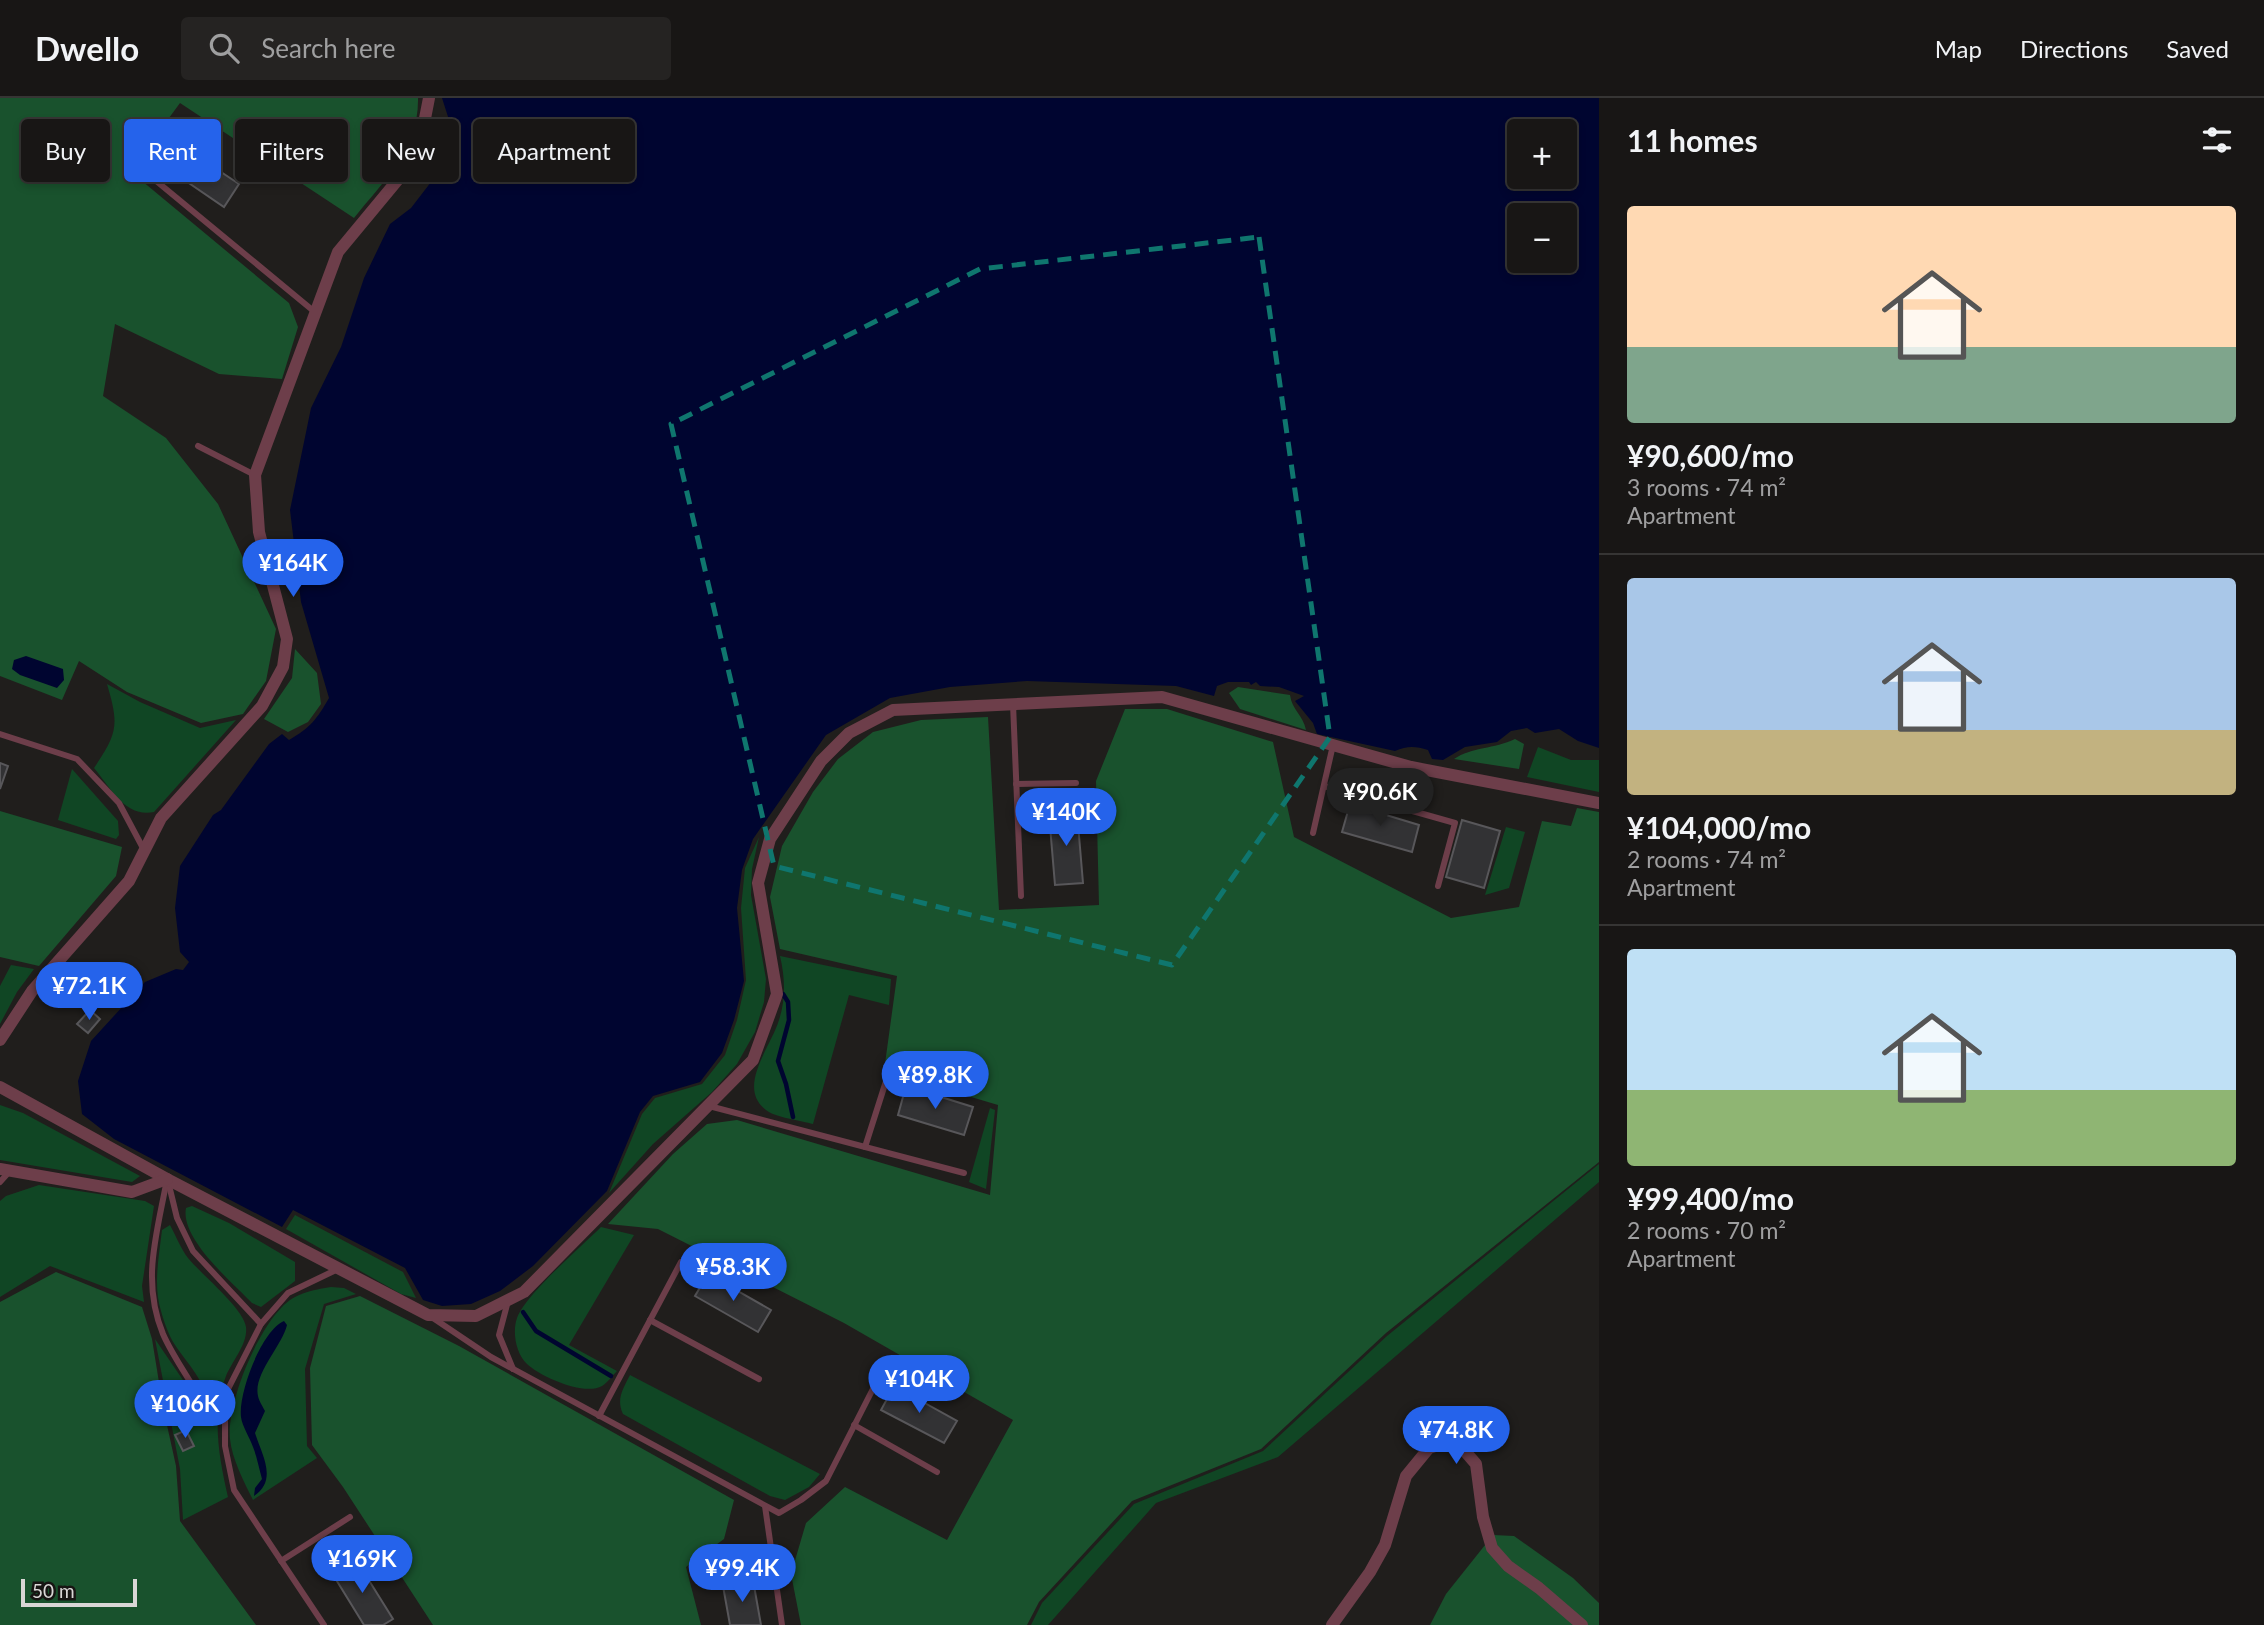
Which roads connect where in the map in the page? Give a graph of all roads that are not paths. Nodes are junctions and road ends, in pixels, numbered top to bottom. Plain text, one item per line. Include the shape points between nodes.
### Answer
1 (429, 98) edge
2 (157, 182) edge
3 (316, 313) junction
4 (198, 446) dead end
5 (255, 475) junction
6 (1013, 704) junction
7 (0, 734) edge
8 (1333, 745) junction
9 (1016, 783) junction
10 (1076, 783) dead end
11 (1324, 786) junction
12 (1599, 803) edge
13 (1312, 833) dead end
14 (144, 850) junction
15 (1438, 886) dead end
16 (1021, 896) dead end
17 (0, 1040) edge
18 (887, 1078) dead end
19 (0, 1087) edge
20 (709, 1106) junction
21 (865, 1147) junction
22 (964, 1173) dead end
23 (3, 1174) edge
24 (167, 1179) junction
25 (681, 1262) dead end
26 (338, 1269) junction
27 (509, 1299) junction
28 (428, 1315) junction
29 (650, 1320) junction
30 (261, 1324) junction
31 (513, 1369) junction
32 (880, 1375) dead end
33 (759, 1379) dead end
34 (599, 1416) junction
35 (198, 1418) dead end
36 (854, 1425) junction
37 (937, 1472) dead end
38 (765, 1506) junction
39 (350, 1517) dead end
40 (281, 1561) junction
41 (324, 1625) edge
42 (782, 1625) edge
43 (1332, 1625) edge
44 (1582, 1625) edge

1 - 3 street via 419,149 338,252
2 - 3 lane
3 - 5 street
4 - 5 lane
5 - 14 street via 259,532 287,639 283,667 262,706 161,818
6 - 8 street via 1162,697
6 - 9 lane
6 - 20 street via 893,710 849,733 821,761 770,839 758,883 777,994 753,1060
7 - 14 lane via 77,760 119,803
8 - 11 lane
8 - 12 street via 1411,767
9 - 10 lane
9 - 16 lane
11 - 13 lane
11 - 15 lane via 1455,824
14 - 17 street via 129,881 32,990
18 - 21 lane
19 - 24 street
20 - 21 lane
20 - 27 street via 524,1292
21 - 22 lane
23 - 24 street via 132,1192
24 - 26 street
24 - 30 lane via 177,1218 194,1251
24 - 35 lane via 150,1268 152,1301 164,1336 201,1400
25 - 29 lane
26 - 28 street
26 - 30 lane via 288,1293
27 - 28 street via 476,1316
27 - 31 lane via 499,1335
28 - 31 lane
29 - 33 lane
29 - 34 lane
30 - 40 lane via 225,1395 225,1446 234,1490
31 - 34 lane
32 - 36 lane
34 - 38 lane
36 - 37 lane
36 - 38 lane via 825,1481 779,1513
38 - 42 lane
39 - 40 lane
40 - 41 lane
43 - 44 street via 1385,1545 1406,1476 1429,1448 1444,1443 1463,1448 1476,1464 1492,1548

